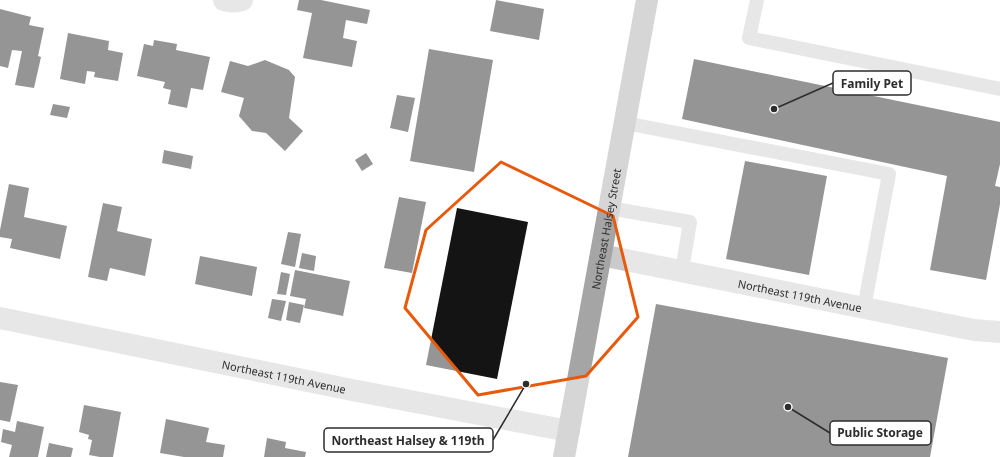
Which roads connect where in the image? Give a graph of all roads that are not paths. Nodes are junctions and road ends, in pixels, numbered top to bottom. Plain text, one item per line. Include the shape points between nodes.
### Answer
1 (224, 0) edge
2 (242, 0) edge
3 (647, 0) edge
4 (757, 0) edge
5 (1000, 89) edge
6 (625, 123) junction
7 (609, 208) junction
8 (601, 255) junction
9 (682, 271) junction
10 (864, 308) junction
11 (0, 318) edge
12 (1000, 332) edge
13 (569, 431) junction
14 (564, 457) edge

1 - 2 street
3 - 6 main road, Northeast Halsey Street
4 - 5 lane via 749,38
6 - 7 main road, Northeast Halsey Street
6 - 10 lane via 889,174
7 - 8 main road, Northeast Halsey Street
7 - 9 lane via 690,222
8 - 9 street, Northeast 119th Avenue
8 - 13 main road, Northeast Halsey Street
9 - 10 street, Northeast 119th Avenue
10 - 12 street, Northeast 119th Avenue via 974,330
11 - 13 street, Northeast 119th Avenue via 352,390
13 - 14 main road, Northeast Halsey Street

